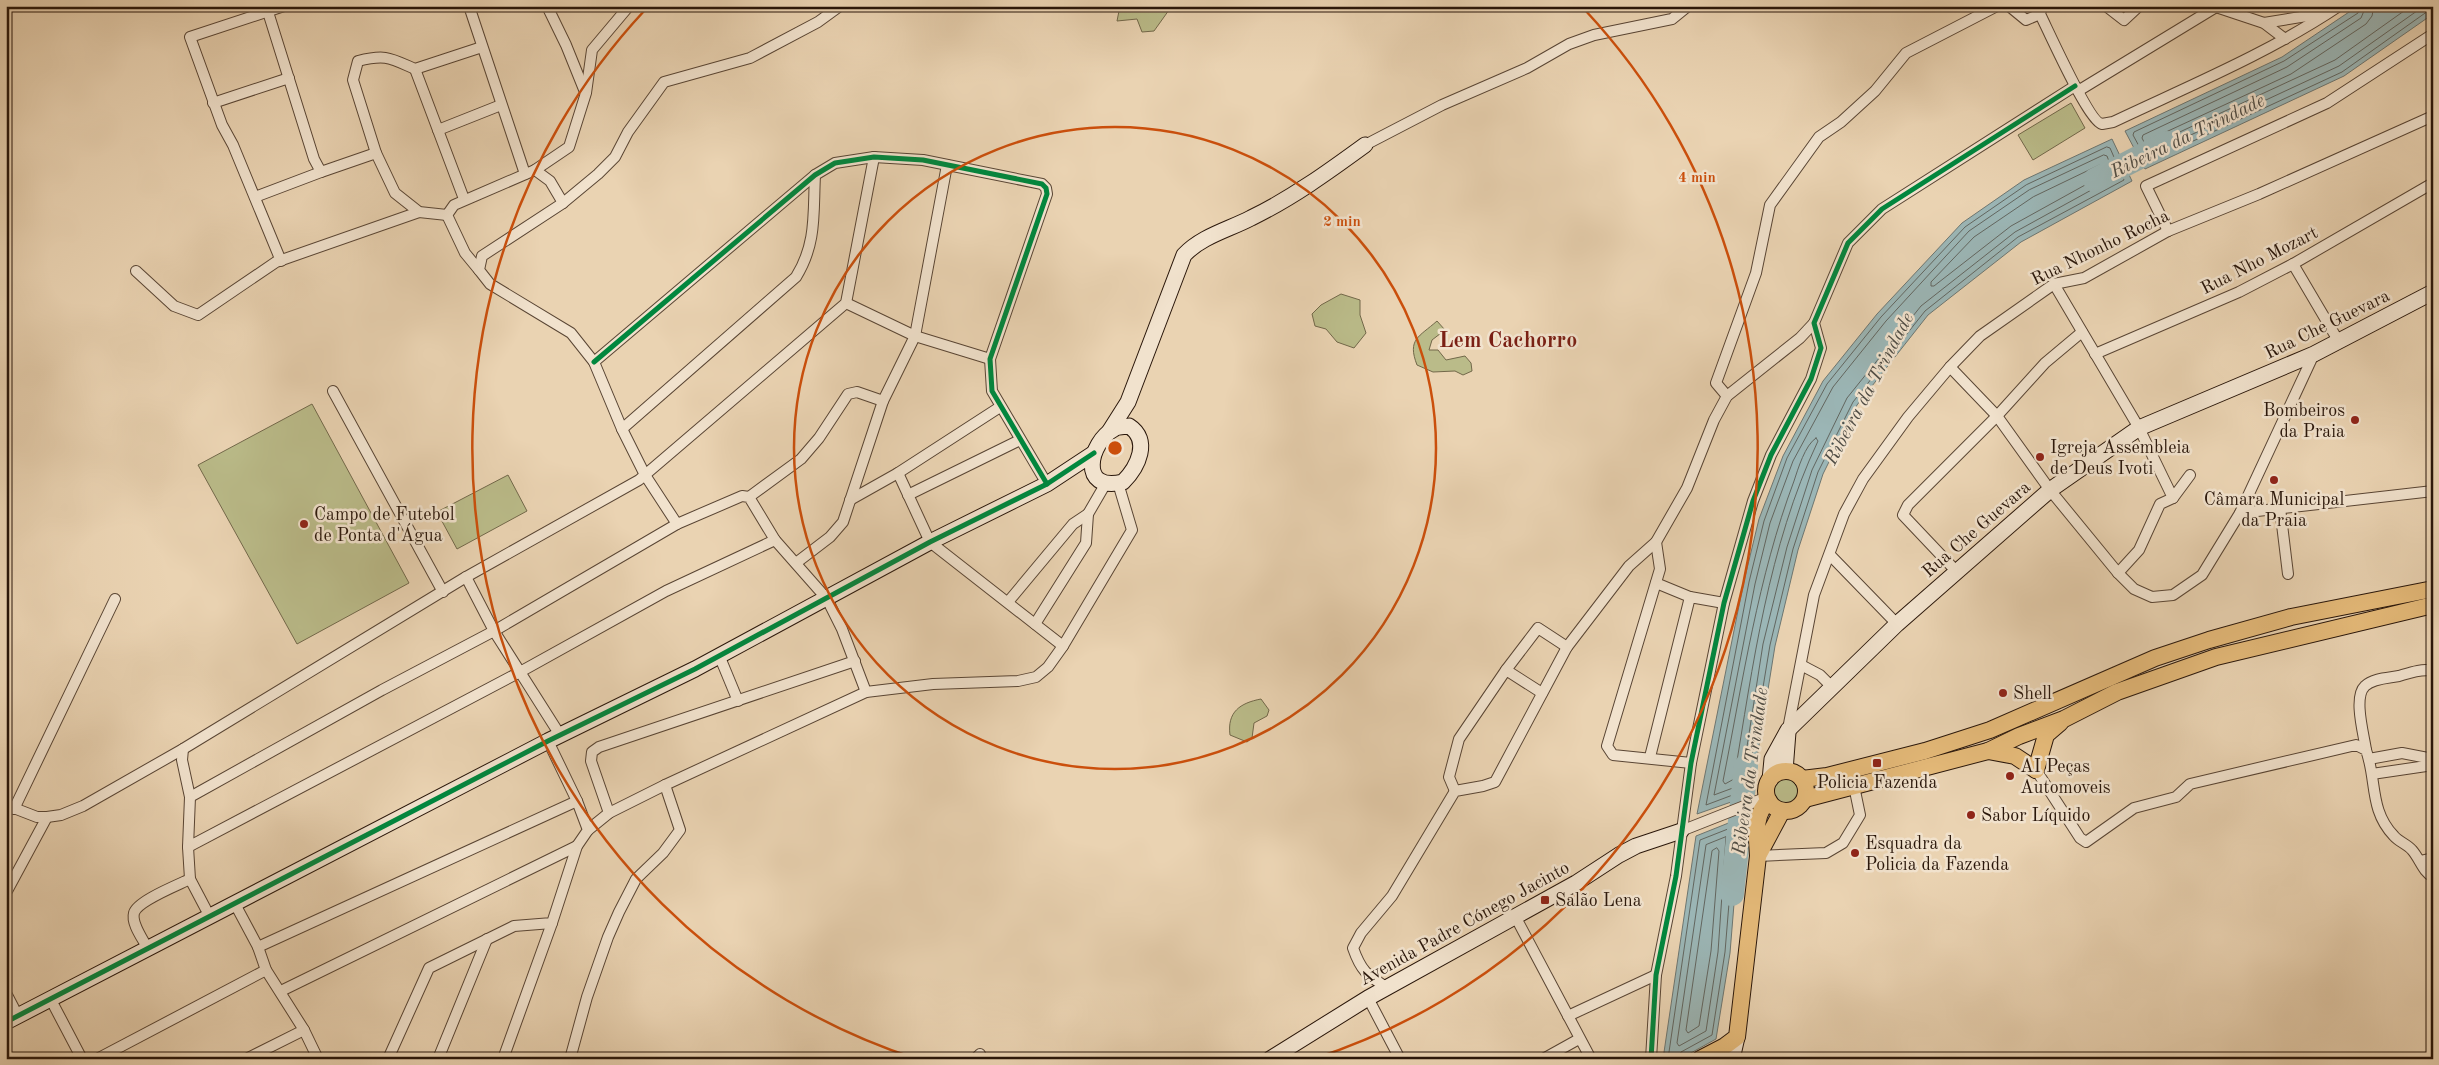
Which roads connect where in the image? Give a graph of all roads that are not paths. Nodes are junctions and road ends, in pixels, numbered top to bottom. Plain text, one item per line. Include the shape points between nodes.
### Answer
1 (284, 6) edge
2 (469, 6) edge
3 (547, 6) edge
4 (629, 6) edge
5 (840, 6) edge
6 (1688, 6) edge
7 (1998, 6) edge
8 (2009, 6) edge
9 (2106, 6) edge
10 (2139, 6) edge
11 (2214, 7) edge
12 (2335, 9) edge
13 (2041, 10) edge
14 (268, 12) junction
15 (2264, 23) junction
16 (2433, 34) edge
17 (2285, 39) junction
18 (482, 47) junction
19 (415, 69) junction
20 (289, 78) junction
21 (2076, 88) junction
22 (586, 93) junction
23 (214, 103) junction
24 (501, 105) junction
25 (2433, 116) edge
26 (438, 130) junction
27 (1365, 145) joint
28 (376, 153) junction
29 (874, 157) junction
30 (947, 165) junction
31 (320, 172) junction
32 (530, 172) junction
33 (815, 175) junction
34 (2433, 183) edge
35 (255, 197) junction
36 (464, 199) junction
37 (563, 203) junction
38 (419, 212) junction
39 (447, 215) junction
40 (2168, 231) junction
41 (281, 261) junction
42 (2293, 264) junction
43 (479, 270) junction
44 (136, 272) dead end
45 (2054, 284) junction
46 (2433, 292) edge
47 (846, 303) junction
48 (1814, 323) junction
49 (2082, 332) junction
50 (914, 336) junction
51 (2339, 342) junction
52 (2095, 354) junction
53 (2314, 354) junction
54 (990, 359) junction
55 (594, 362) junction
56 (1950, 367) junction
57 (333, 390) dead end
58 (1727, 396) junction
59 (883, 401) junction
60 (1128, 402) junction
61 (1000, 407) junction
62 (1997, 416) junction
63 (2139, 428) junction
64 (622, 429) junction
65 (1136, 431) junction
66 (1109, 432) junction
67 (1020, 440) junction
68 (1094, 453) junction
69 (1067, 471) junction
70 (898, 473) junction
71 (645, 475) junction
72 (2190, 475) dead end
73 (1106, 480) junction
74 (1047, 484) junction
75 (2050, 490) junction
76 (2433, 490) edge
77 (908, 495) junction
78 (749, 497) junction
79 (2173, 498) junction
80 (850, 500) junction
81 (2280, 508) junction
82 (2240, 513) junction
83 (1088, 514) junction
84 (677, 524) junction
85 (775, 540) junction
86 (930, 542) junction
87 (1656, 542) junction
88 (1830, 555) junction
89 (796, 563) junction
90 (1956, 572) junction
91 (2118, 574) junction
92 (2288, 574) dead end
93 (466, 577) junction
94 (1656, 583) junction
95 (2433, 589) edge
96 (443, 592) junction
97 (1690, 596) junction
98 (115, 599) dead end
99 (827, 599) junction
100 (1008, 602) junction
101 (1724, 603) junction
102 (2433, 605) edge
103 (1035, 624) junction
104 (1897, 624) junction
105 (494, 632) junction
106 (1062, 646) junction
107 (1567, 647) junction
108 (719, 655) junction
109 (855, 661) junction
110 (1801, 665) junction
111 (1506, 670) junction
112 (2433, 671) edge
113 (520, 672) junction
114 (1832, 687) junction
115 (866, 692) junction
116 (1542, 694) junction
117 (738, 701) junction
118 (2064, 719) junction
119 (1788, 730) junction
120 (554, 738) junction
121 (183, 749) junction
122 (1988, 751) junction
123 (2368, 754) junction
124 (1650, 757) junction
125 (2433, 758) edge
126 (1691, 764) junction
127 (2433, 765) edge
128 (2036, 770) junction
129 (1785, 771) junction
130 (2372, 774) junction
131 (1802, 779) junction
132 (1770, 780) junction
133 (665, 785) junction
134 (1854, 786) junction
135 (1455, 791) junction
136 (190, 797) junction
137 (1805, 799) junction
138 (577, 801) junction
139 (1768, 803) junction
140 (10, 807) edge
141 (609, 813) junction
142 (47, 817) junction
143 (588, 830) junction
144 (1681, 831) junction
145 (577, 846) junction
146 (188, 847) junction
147 (1758, 856) junction
148 (2433, 858) edge
149 (2420, 860) junction
150 (2433, 877) edge
151 (190, 879) junction
152 (6, 893) edge
153 (234, 904) junction
154 (1515, 916) junction
155 (210, 917) junction
156 (552, 923) junction
157 (487, 939) junction
158 (258, 947) junction
159 (148, 949) junction
160 (266, 970) junction
161 (1656, 975) junction
162 (1386, 987) junction
163 (281, 991) junction
164 (6, 992) edge
165 (1368, 998) junction
166 (52, 1000) junction
167 (1568, 1016) junction
168 (12, 1019) edge
169 (304, 1030) junction
170 (1579, 1039) junction
171 (1731, 1047) edge
172 (82, 1059) edge
173 (97, 1059) edge
174 (246, 1059) edge
175 (318, 1059) edge
176 (388, 1059) edge
177 (438, 1059) edge
178 (503, 1059) edge
179 (570, 1059) edge
180 (1270, 1059) edge
181 (1400, 1059) edge
182 (1543, 1059) edge
183 (1590, 1059) edge
184 (1651, 1059) edge
185 (1700, 1059) edge

1 - 14 street
2 - 18 street
3 - 22 street
4 - 22 street via 592,50
5 - 37 street via 818,22 750,58 664,82 628,132 615,157
6 - 27 street via 1672,19 1569,44 1528,68 1442,105
7 - 58 street via 1906,53 1875,91 1819,137 1770,205 1756,273 1716,383
8 - 13 street via 2026,20
9 - 10 street via 2124,20
11 - 15 street
11 - 21 street
12 - 15 street
12 - 17 street
13 - 21 street
14 - 20 street
14 - 23 street via 190,36
15 - 17 street
16 - 40 street via 2327,103 2146,186
17 - 21 street via 2106,124 2097,124
18 - 19 street
18 - 24 street
19 - 26 street
19 - 28 street via 378,56 358,61 353,80
20 - 23 street
20 - 31 street
21 - 48 street via 1868,220 1848,243
22 - 32 street via 569,147
23 - 35 street
24 - 26 street
24 - 32 street
25 - 40 street, Rua Nhonho Rocha
26 - 36 street
27 - 60 street via 1310,185 1251,218 1195,243 1184,255
28 - 31 street
28 - 38 street via 395,193
29 - 30 street
29 - 33 street via 835,163
29 - 47 street
30 - 50 street
30 - 54 street via 1042,184 1046,188 1047,194
31 - 35 street
32 - 36 street
32 - 37 street via 550,181
33 - 55 street
33 - 64 street via 811,240 806,260 796,277
34 - 42 street, Rua Nho Mozart
35 - 41 street
36 - 39 street via 454,204
37 - 43 street via 482,256
38 - 39 street
38 - 41 street
39 - 43 street via 465,253
40 - 45 street, Rua Nhonho Rocha via 2084,278
41 - 44 street via 198,315 174,306
42 - 51 street
42 - 52 street, Rua Nho Mozart via 2239,292
43 - 55 street via 490,284 571,333
45 - 49 street
45 - 56 street, Rua Nhonho Rocha via 1980,336
46 - 51 street, Rua Che Guevara
47 - 50 street
47 - 71 street
48 - 58 street
48 - 101 street via 1821,348 1810,379 1771,455 1753,501
49 - 52 street
49 - 62 street via 2044,363
50 - 54 street
50 - 59 street
51 - 53 street, Rua Che Guevara
52 - 63 street
53 - 63 street, Rua Che Guevara
53 - 82 street
54 - 61 street via 992,391
55 - 64 street
56 - 62 street
56 - 88 street, Rua Nhonho Rocha via 1863,479 1844,514
57 - 96 street
58 - 87 street via 1686,488
59 - 78 street via 858,392 848,394 801,459
59 - 80 street
60 - 65 street
60 - 66 street
61 - 67 street
61 - 70 street
62 - 75 street
62 - 90 street via 1908,505 1903,515
63 - 75 street, Rua Che Guevara
63 - 79 street
64 - 71 street
65 - 66 street via 1129,426 1116,427
65 - 73 street via 1142,442 1141,453 1129,476
66 - 68 street
67 - 74 street
67 - 77 street
68 - 69 street
68 - 73 street via 1091,464
69 - 73 street
69 - 74 street
70 - 77 street
70 - 80 street
71 - 84 street
71 - 93 street
72 - 79 street
73 - 83 street
73 - 106 street via 1132,530
74 - 86 street
75 - 90 street, Rua Che Guevara
75 - 91 street
76 - 81 street
77 - 86 street
78 - 84 street via 742,496
78 - 85 street
79 - 91 street via 2160,504 2139,550
80 - 89 street via 843,522 830,537
81 - 82 street
81 - 92 street
82 - 91 street via 2202,576 2173,595 2152,597 2134,589
83 - 100 street via 1073,524
83 - 103 street via 1086,543
84 - 105 street
85 - 89 street
85 - 113 street via 666,591
86 - 99 street
86 - 100 street
87 - 94 street via 1660,569
87 - 107 street via 1630,566
88 - 104 street
88 - 110 street, Rua Nhonho Rocha via 1814,594
89 - 99 street
90 - 104 street, Rua Che Guevara
93 - 96 street
93 - 105 street
94 - 97 street
94 - 124 street via 1607,746 1613,754
95 - 131 main road via 2291,617 2209,640 2155,658 1990,730 1827,776
96 - 121 street
97 - 101 street
97 - 124 street
98 - 140 street
99 - 108 street
99 - 109 street
100 - 103 street
101 - 126 street
102 - 118 main road via 2216,658 2117,692
103 - 106 street
104 - 114 street, Rua Che Guevara
105 - 113 street
105 - 136 street
106 - 115 street via 1048,667 1036,677
107 - 111 street via 1538,628
107 - 116 street
108 - 117 street
108 - 120 street
109 - 115 street
109 - 117 street
110 - 114 street via 1820,675
110 - 119 street, Rua Nhonho Rocha
111 - 116 street
111 - 135 street via 1459,739 1448,777
112 - 123 street via 2375,680 2365,686 2360,695 2360,713
113 - 120 street
113 - 146 street
114 - 119 street, Rua Che Guevara
115 - 133 street
116 - 135 street via 1495,782
117 - 141 street via 592,752 591,761
118 - 122 main road
118 - 128 main road via 2046,734
119 - 129 street
119 - 132 street, Rua Che Guevara via 1772,759
120 - 138 street
120 - 153 street
121 - 136 street via 182,760
121 - 142 street via 83,806
122 - 128 main road via 2015,756
122 - 134 main road
123 - 125 street via 2402,753
123 - 128 street via 2356,745 2190,784 2176,797 2134,808 2086,842 2080,838
123 - 130 street
124 - 126 street
126 - 144 street
127 - 130 street
129 - 131 main road
129 - 132 main road
130 - 149 street via 2376,806 2386,824
131 - 137 main road
132 - 139 main road
133 - 141 street
133 - 179 street via 680,830 663,853 636,879 619,912 587,997
134 - 137 main road
134 - 147 street via 1860,815 1844,843 1826,853
135 - 162 street via 1392,896 1360,933 1353,948 1366,975
136 - 146 street
137 - 139 main road via 1798,808
138 - 143 street
138 - 158 street
139 - 144 street
139 - 147 main road via 1760,808 1756,828
140 - 142 street
141 - 143 street
142 - 152 street
143 - 145 street
144 - 154 street, Avenida Padre Cónego Jacinto via 1636,846
144 - 161 street via 1676,876
145 - 156 street
145 - 163 street
146 - 151 street
147 - 171 main road
148 - 149 street
149 - 150 street via 2427,874
151 - 155 street
151 - 159 street via 139,905 134,913 135,925
153 - 155 street
153 - 158 street
154 - 162 street, Avenida Padre Cónego Jacinto
154 - 167 street
155 - 159 street
156 - 157 street via 514,926
156 - 178 street
157 - 176 street via 429,968
157 - 177 street
158 - 160 street
159 - 166 street
160 - 163 street
160 - 173 street
161 - 167 street
161 - 184 street
162 - 165 street, Avenida Padre Cónego Jacinto
163 - 169 street
164 - 168 street
165 - 180 street, Avenida Padre Cónego Jacinto
165 - 181 street
166 - 168 street
166 - 172 street
167 - 170 street
169 - 174 street
169 - 175 street
170 - 182 street
170 - 183 street
171 - 185 main road

